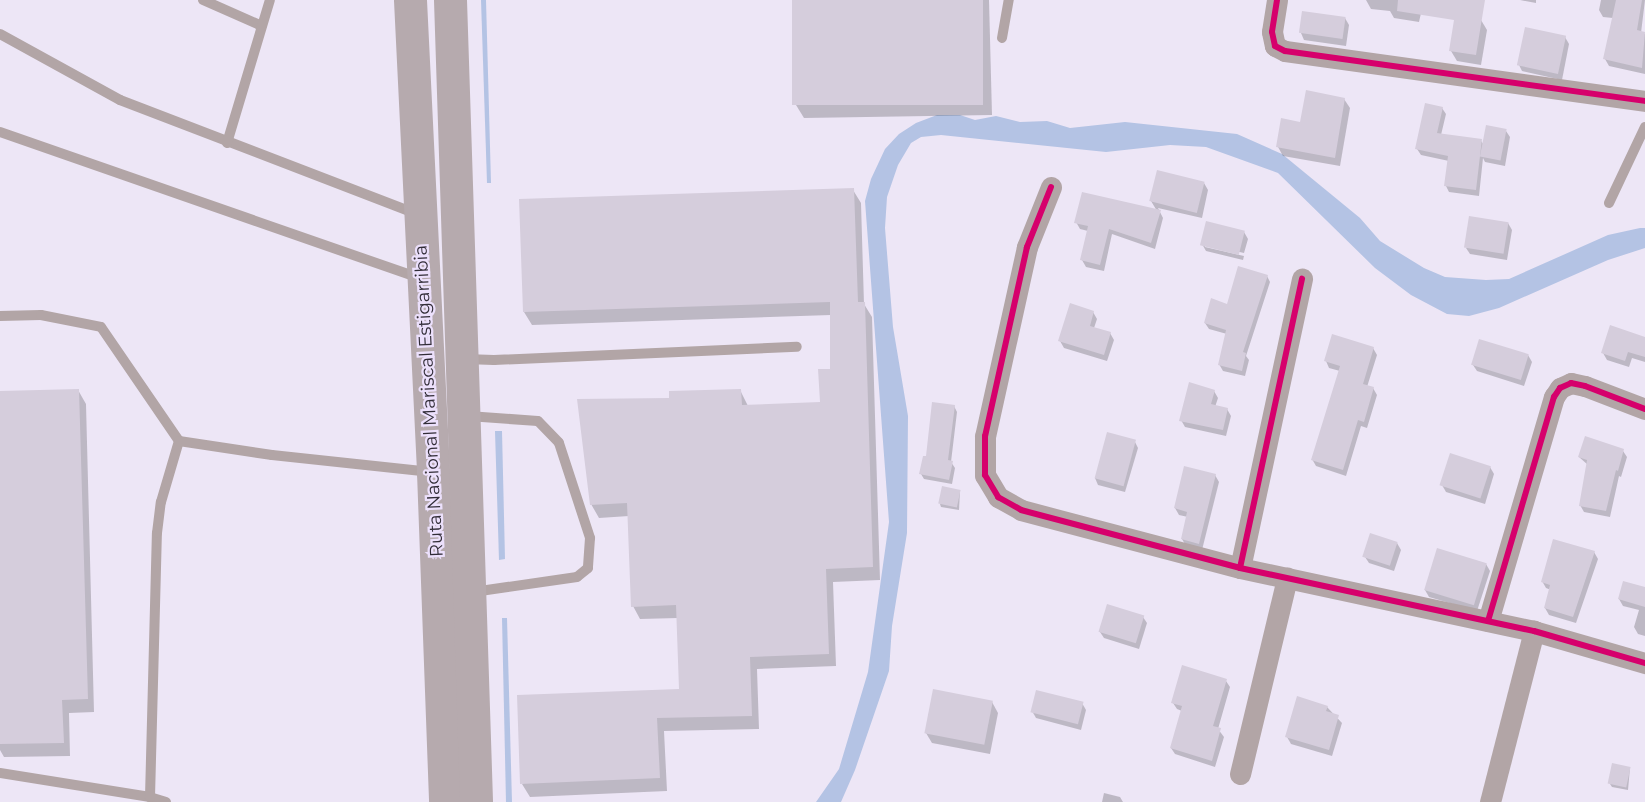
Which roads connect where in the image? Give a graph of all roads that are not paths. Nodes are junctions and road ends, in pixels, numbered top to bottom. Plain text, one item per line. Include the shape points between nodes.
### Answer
1 (203, 0) edge
2 (270, 0) edge
3 (410, 0) edge
4 (450, 0) edge
5 (1009, 0) edge
6 (1277, 0) edge
7 (262, 26) junction
8 (0, 34) edge
9 (1002, 38) dead end
10 (1645, 101) edge
11 (1645, 127) edge
12 (0, 132) edge
13 (227, 143) junction
14 (1051, 187) dead end
15 (1609, 203) dead end
16 (420, 215) junction
17 (423, 279) junction
18 (1302, 279) dead end
19 (0, 316) edge
20 (797, 347) dead end
21 (462, 359) junction
22 (1645, 409) edge
23 (464, 416) junction
24 (179, 441) junction
25 (433, 472) junction
26 (1240, 568) junction
27 (1287, 578) junction
28 (470, 592) junction
29 (1488, 621) junction
30 (1534, 631) junction
31 (1645, 663) edge
32 (0, 773) edge
33 (1240, 774) dead end
34 (150, 797) junction
35 (166, 802) edge
36 (445, 802) edge
37 (476, 802) edge
38 (1490, 802) edge

1 - 7 lane
2 - 7 lane
3 - 16 highway, Ruta Nacional Mariscal Estigarribia
4 - 21 highway, Ruta Nacional Mariscal Estigarribia
5 - 9 lane
6 - 10 street via 1272,32 1275,46 1285,51
7 - 13 lane
8 - 13 lane via 120,99
11 - 15 lane
12 - 17 lane
13 - 16 lane
14 - 26 street via 1024,259 985,436 985,475 998,497 1020,510
16 - 17 highway, Ruta Nacional Mariscal Estigarribia
17 - 25 highway, Ruta Nacional Mariscal Estigarribia
18 - 26 street
19 - 24 lane via 40,315 101,327
20 - 21 lane
21 - 23 highway, Ruta Nacional Mariscal Estigarribia
22 - 29 street via 1585,386 1571,383 1560,388 1554,397
23 - 28 highway, Ruta Nacional Mariscal Estigarribia
23 - 28 lane via 538,421 559,443 590,538 588,568 577,577
24 - 25 lane
24 - 34 lane via 161,502 157,533
25 - 36 highway, Ruta Nacional Mariscal Estigarribia
26 - 27 street
27 - 29 street
27 - 33 street
28 - 37 highway, Ruta Nacional Mariscal Estigarribia
29 - 30 street
30 - 31 street
30 - 38 street
32 - 34 lane
34 - 35 lane

